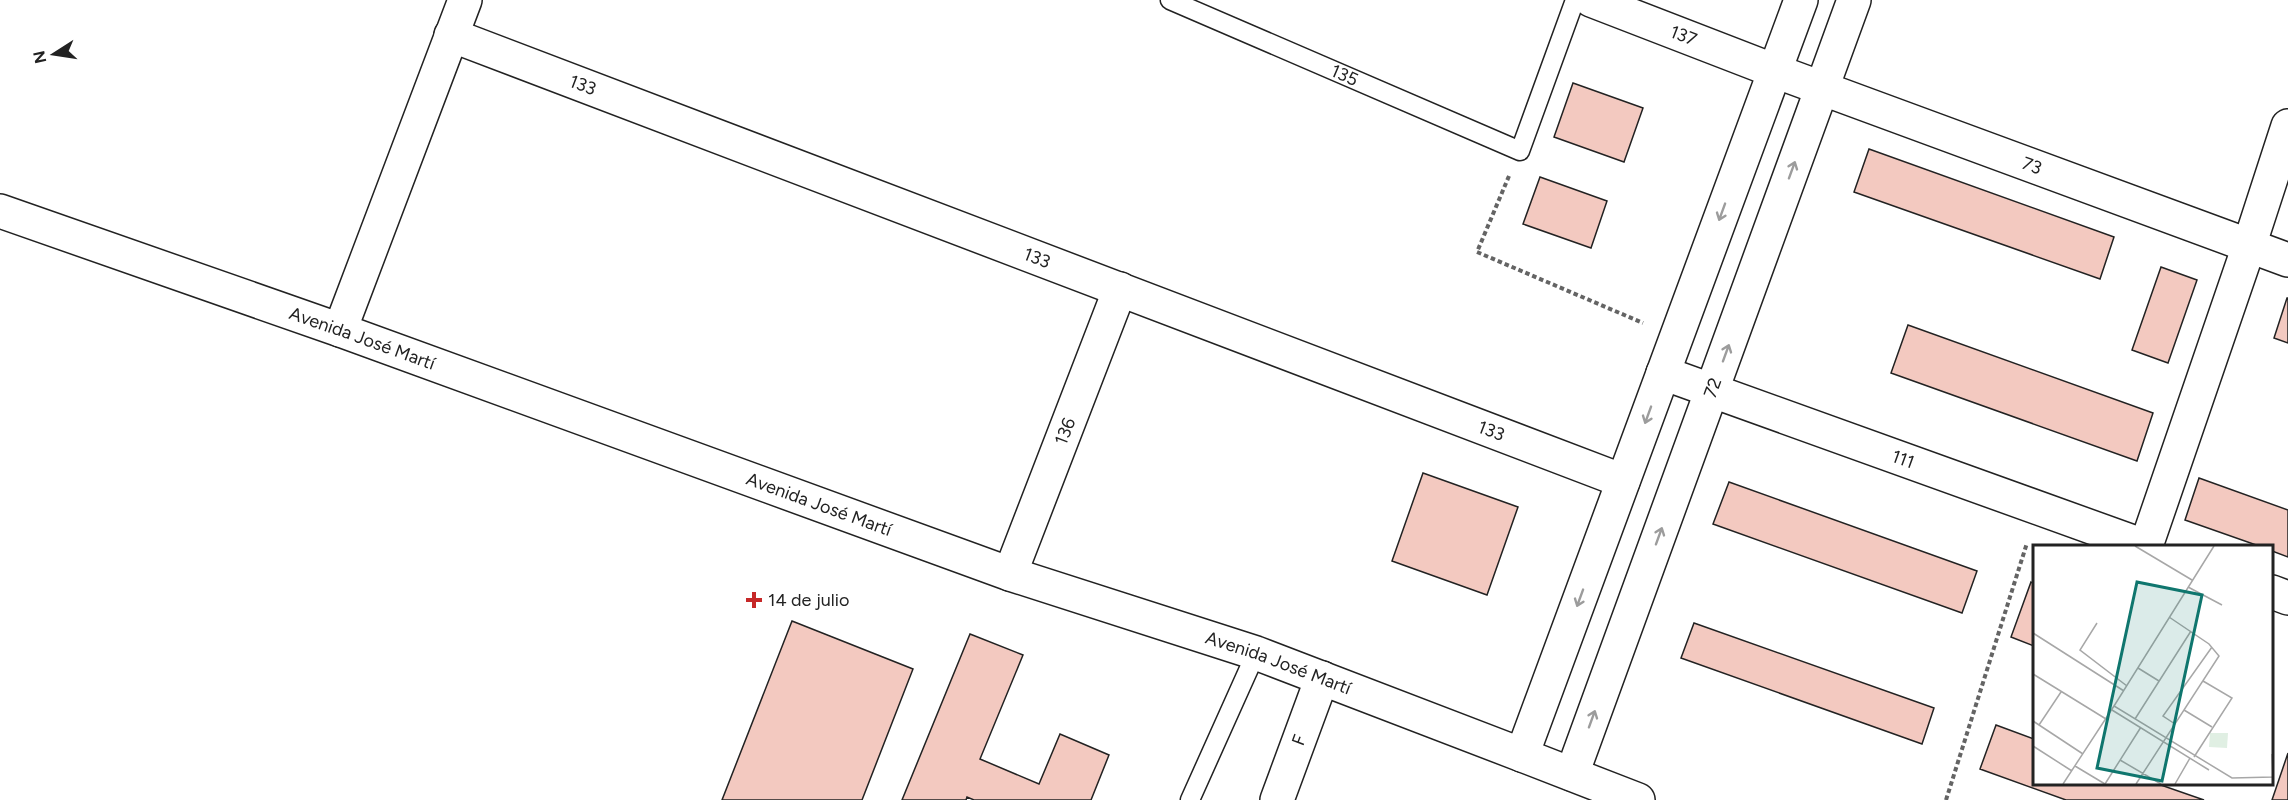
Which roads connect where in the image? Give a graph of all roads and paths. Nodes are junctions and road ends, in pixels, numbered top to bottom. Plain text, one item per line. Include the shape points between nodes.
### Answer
1 (465, 0) edge
2 (1170, 0) edge
3 (1575, 0) edge
4 (1591, 0) edge
5 (1801, 0) edge
6 (1854, 0) edge
7 (451, 35) junction
8 (1775, 71) junction
9 (1822, 87) junction
10 (2288, 126) edge
11 (1520, 151) junction
12 (0, 211) edge
13 (2249, 246) junction
14 (2288, 260) edge
15 (1120, 289) junction
16 (340, 330) junction
17 (1676, 338) junction
18 (1663, 374) junction
19 (1712, 391) junction
20 (1623, 481) junction
21 (2038, 508) junction
22 (2142, 545) edge
23 (2145, 545) edge
24 (1010, 574) junction
25 (2273, 593) edge
26 (2288, 598) edge
27 (1256, 653) junction
28 (1323, 678) junction
29 (1522, 755) junction
30 (1572, 774) junction
31 (1190, 800) edge
32 (1277, 800) edge
33 (1638, 800) edge
34 (1946, 800) edge

1 - 7 street
2 - 11 lane, 135
3 - 11 lane
4 - 8 street, 137
5 - 8 street
6 - 9 street, 72
7 - 15 street, 133
7 - 16 street
8 - 9 street, 73
8 -> 17 street
9 - 13 street, 73
19 -> 9 street, 72
10 - 13 street
11 - 17 path via 1477,252
12 - 16 street, Avenida José Martí
13 - 14 street, 73
13 - 23 street
15 - 20 street, 133
15 - 24 street, 136
16 - 24 street, Avenida José Martí
17 - 18 street
18 - 19 street, 111
18 -> 20 street
19 - 21 street, 111
30 -> 19 street, 72
20 -> 29 street
21 - 22 street, 111
21 - 34 path
24 - 27 street, Avenida José Martí
25 - 26 street
27 - 28 street, Avenida José Martí
27 - 31 lane
28 - 29 street, Avenida José Martí
28 - 32 street, F
29 - 30 street, Avenida José Martí
30 - 33 street, Avenida José Martí

